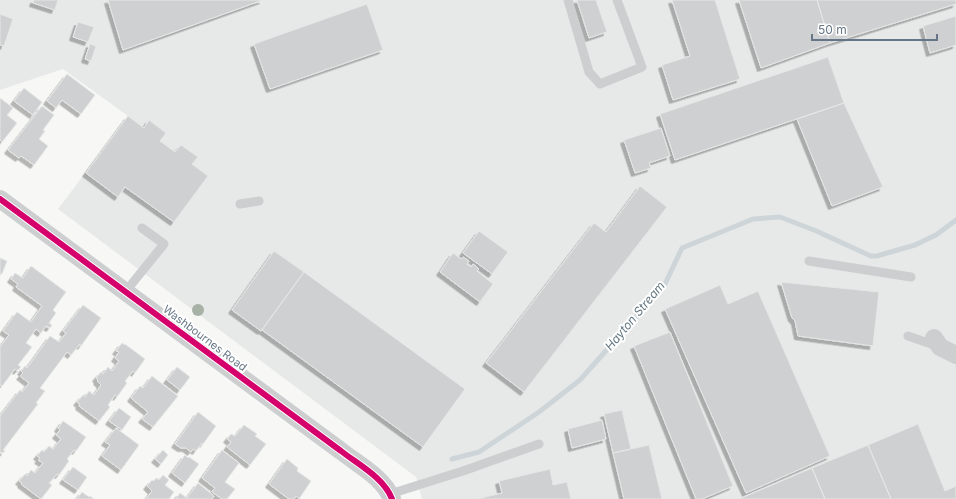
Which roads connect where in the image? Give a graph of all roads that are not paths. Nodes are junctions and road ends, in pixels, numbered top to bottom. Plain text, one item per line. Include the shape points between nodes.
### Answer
1 (568, 0) edge
2 (617, 0) edge
3 (0, 199) edge
4 (259, 202) dead end
5 (240, 204) dead end
6 (142, 228) dead end
7 (809, 261) dead end
8 (911, 277) dead end
9 (126, 291) junction
10 (908, 336) dead end
11 (948, 347) edge
12 (539, 444) dead end
13 (391, 496) edge

1 - 2 lane via 589,72 600,84 642,68
3 - 9 street, Washbournes Road
4 - 5 lane
6 - 9 lane via 164,244
7 - 8 lane
9 - 13 street, Washbournes Road via 381,481
10 - 11 lane
12 - 13 lane

